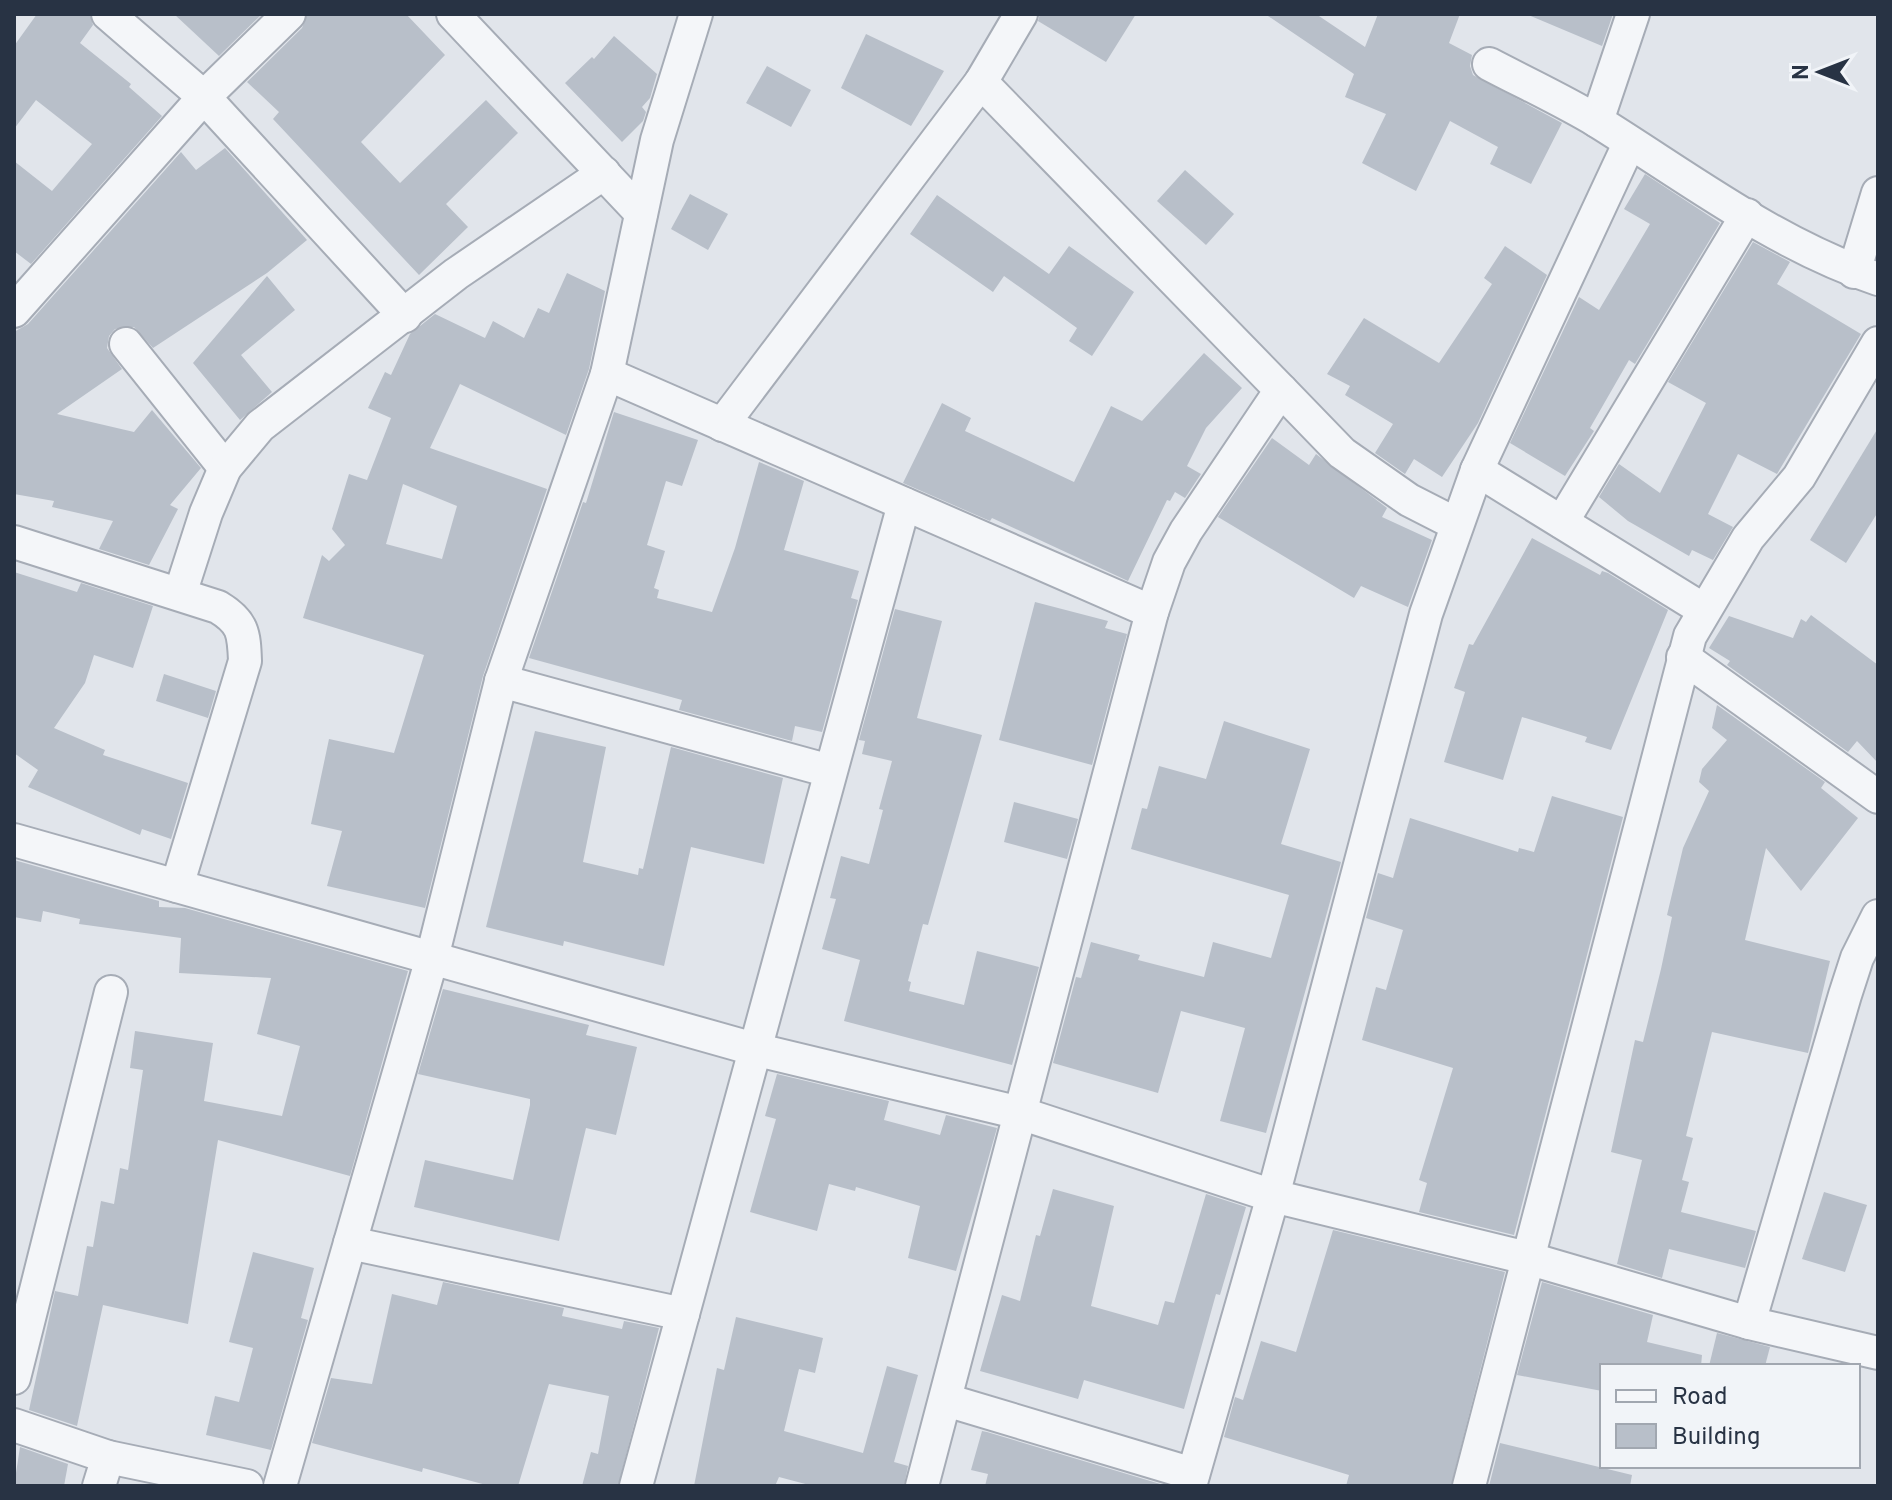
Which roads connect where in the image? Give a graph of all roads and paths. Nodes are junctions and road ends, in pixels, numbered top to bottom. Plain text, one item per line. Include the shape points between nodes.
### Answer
1 (289, 14) edge
2 (453, 14) edge
3 (696, 14) edge
4 (1021, 14) edge
5 (1633, 14) edge
6 (115, 17) edge
7 (1489, 64) dead end
8 (981, 82) junction
9 (204, 97) junction
10 (1597, 121) junction
11 (1629, 144) junction
12 (604, 173) junction
13 (1878, 193) edge
14 (641, 213) junction
15 (1747, 215) junction
16 (1866, 276) edge
17 (14, 311) edge
18 (405, 316) junction
19 (1878, 343) edge
20 (126, 344) dead end
21 (607, 374) junction
22 (1281, 390) junction
23 (722, 425) junction
24 (225, 468) junction
25 (1477, 470) junction
26 (904, 504) junction
27 (1562, 522) junction
28 (1456, 524) junction
29 (14, 542) edge
30 (180, 594) junction
31 (1704, 610) junction
32 (1152, 612) junction
33 (1683, 657) junction
34 (501, 681) junction
35 (830, 771) junction
36 (1878, 797) edge
37 (14, 840) edge
38 (177, 886) junction
39 (1878, 916) edge
40 (432, 958) junction
41 (111, 992) dead end
42 (754, 1049) junction
43 (1020, 1113) junction
44 (1273, 1196) junction
45 (350, 1243) junction
46 (1527, 1258) junction
47 (683, 1314) junction
48 (1749, 1323) junction
49 (1878, 1353) edge
50 (14, 1378) edge
51 (946, 1400) junction
52 (14, 1425) edge
53 (103, 1471) edge
54 (1192, 1480) edge
55 (247, 1486) edge
56 (280, 1486) edge
57 (636, 1486) edge
58 (922, 1486) edge
59 (1469, 1486) edge

1 - 9 street
2 - 12 street
3 - 14 street via 657,140
4 - 8 street
5 - 10 street
6 - 9 street
7 - 10 street
8 - 22 street
8 - 23 street
9 - 17 street
9 - 18 street
10 - 11 street
11 - 15 street
11 - 25 street
12 - 14 street
12 - 18 street via 456,274
13 - 16 street
14 - 21 street
15 - 16 street
15 - 27 street
18 - 24 street via 260,426
19 - 31 street via 1799,477 1748,538
20 - 24 street
21 - 23 street
21 - 34 street
22 - 28 street via 1342,453 1409,500
22 - 32 street via 1186,531
23 - 26 street
24 - 30 street
25 - 27 street
25 - 28 street
26 - 32 street
26 - 35 street
27 - 31 street
28 - 44 street via 1426,614
29 - 30 street
30 - 38 street via 236,617 245,661
31 - 33 street
32 - 43 street
33 - 36 street
33 - 46 street
34 - 35 street
34 - 40 street
35 - 42 street
37 - 38 street
38 - 40 street
39 - 48 street via 1845,995
40 - 42 street
40 - 45 street
41 - 50 street
42 - 43 street
42 - 47 street
43 - 44 street
43 - 51 street
44 - 46 street
44 - 54 street
45 - 47 street
45 - 56 street
46 - 48 street
46 - 59 street
47 - 57 street
48 - 49 street
51 - 54 street
51 - 58 street
52 - 53 street
53 - 55 street

